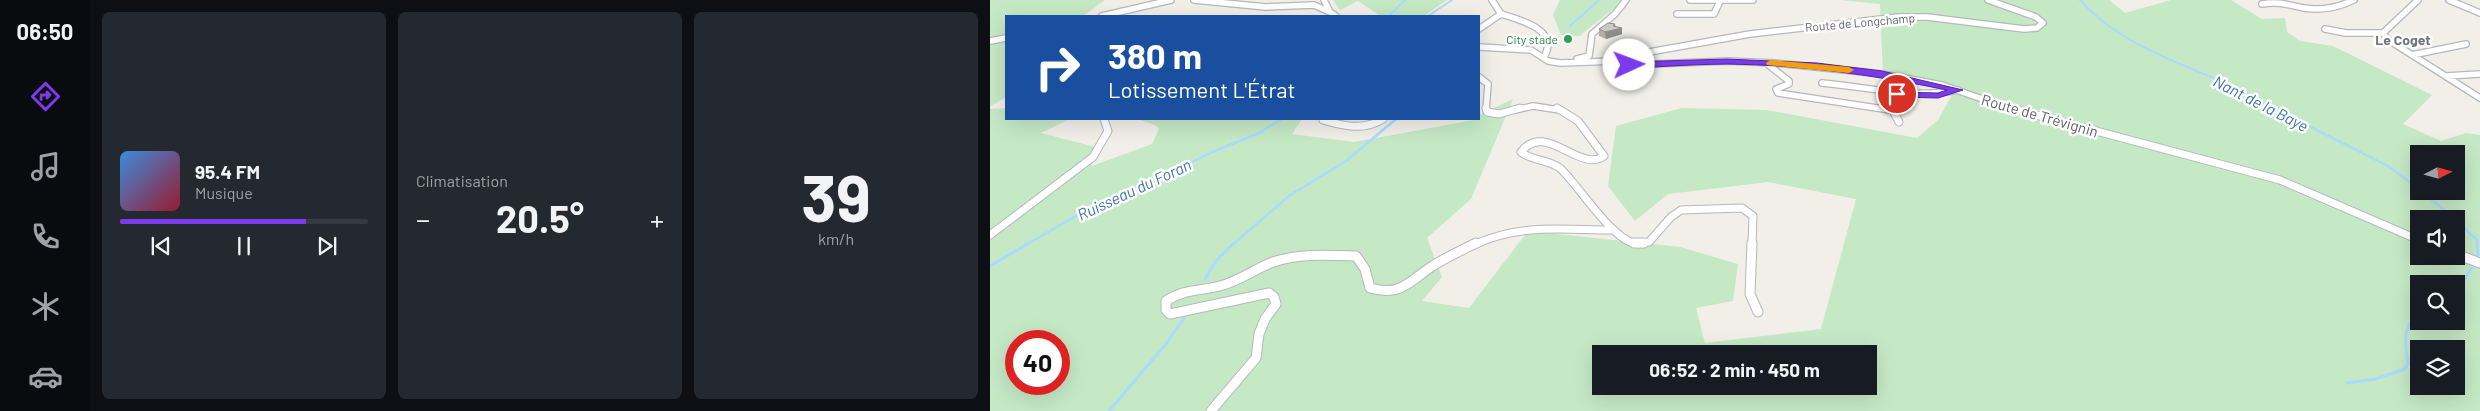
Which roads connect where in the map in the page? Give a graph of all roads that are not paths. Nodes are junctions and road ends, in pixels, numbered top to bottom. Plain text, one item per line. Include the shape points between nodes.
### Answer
1 (1170, 0) edge
2 (1194, 0) edge
3 (1324, 0) edge
4 (1492, 0) edge
5 (1626, 0) edge
6 (1690, 0) edge
7 (1753, 0) edge
8 (1988, 0) edge
9 (2354, 0) edge
10 (2418, 0) edge
11 (2449, 0) edge
12 (1720, 1) junction
13 (2262, 4) dead end
14 (1330, 12) junction
15 (2480, 13) edge
16 (1501, 14) junction
17 (1677, 14) dead end
18 (1106, 15) edge
19 (1334, 15) edge
20 (1480, 28) edge
21 (2325, 29) dead end
22 (2383, 33) junction
23 (1005, 38) edge
24 (990, 41) edge
25 (2466, 44) dead end
26 (1480, 48) edge
27 (2412, 55) junction
28 (1544, 58) junction
29 (1618, 61) junction
30 (1560, 63) junction
31 (1766, 63) junction
32 (2480, 74) edge
33 (2446, 76) junction
34 (1480, 78) edge
35 (1822, 83) dead end
36 (1958, 90) junction
37 (2480, 98) edge
38 (1482, 101) edge
39 (1104, 120) edge
40 (1323, 120) dead end
41 (1381, 120) edge
42 (1898, 122) dead end
43 (1613, 230) junction
44 (990, 235) edge
45 (2410, 236) edge
46 (2465, 257) edge
47 (2477, 262) edge
48 (1758, 312) dead end
49 (1211, 411) edge

1 - 18 street
2 - 14 street via 1266,7 1314,5
3 - 14 street
4 - 16 street
5 - 30 street via 1592,34 1587,57
6 - 12 street
7 - 12 street
8 - 29 street, Route de Longchamp via 2036,16 2042,25 2024,29 1927,17 1899,17 1750,34 1627,56
9 - 13 street via 2331,8 2306,8 2277,1
10 - 22 street
11 - 15 street
12 - 17 street via 1714,14
14 - 19 street
16 - 20 street
16 - 28 street via 1543,31 1549,40
21 - 22 street via 2357,34 2367,31
22 - 27 street
23 - 24 street
25 - 27 street
26 - 28 street via 1536,52
27 - 33 street
28 - 30 street
29 - 30 street
29 - 31 street, Route de Trévignin via 1636,65
31 - 36 street, Route de Trévignin via 1882,74
31 - 42 street via 1789,81 1789,84 1776,88 1778,93 1886,108 1892,111
32 - 33 street
33 - 37 street
34 - 38 street via 1488,84
35 - 36 street via 1916,96
36 - 45 street, Route de Trévignin via 2026,114 2280,180
38 - 43 street via 1487,112 1491,113 1542,106 1564,111 1579,120 1603,153 1600,159 1588,158 1544,141 1527,144 1521,152 1556,165
39 - 44 street via 1108,131 1093,157
40 - 41 street via 1364,126
43 - 48 street via 1630,243 1640,245 1656,237 1674,212 1742,208 1753,216 1750,294
43 - 49 street via 1533,228 1504,232 1437,263 1399,290 1382,293 1370,288 1366,269 1356,256 1304,255 1274,262 1217,286 1173,295 1166,301 1166,310 1170,314 1269,293 1274,297 1276,304 1259,334 1256,358
46 - 47 street

